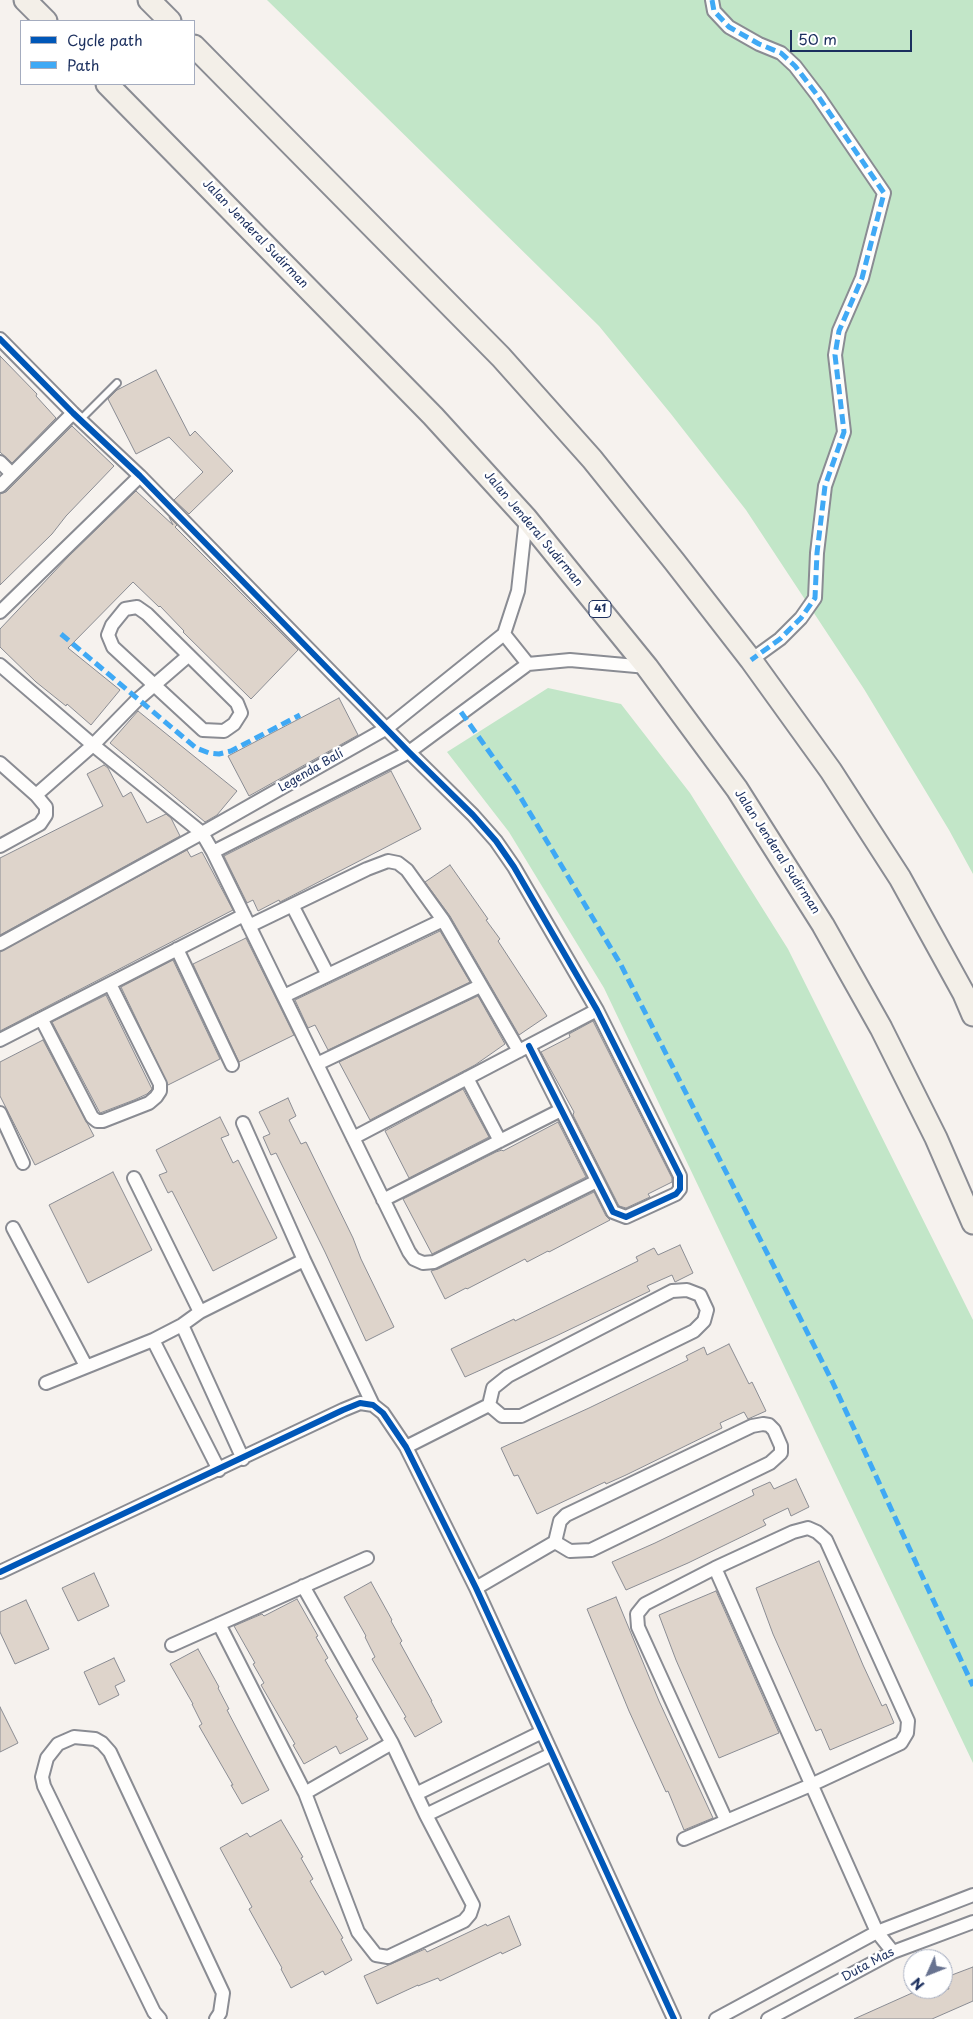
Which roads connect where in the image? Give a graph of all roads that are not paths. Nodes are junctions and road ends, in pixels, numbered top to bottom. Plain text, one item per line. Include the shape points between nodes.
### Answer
1 (25, 0) edge
2 (149, 0) edge
3 (712, 0) edge
4 (45, 20) edge
5 (169, 20) edge
6 (195, 47) edge
7 (109, 85) edge
8 (0, 339) edge
9 (117, 383) dead end
10 (76, 417) junction
11 (0, 462) edge
12 (12, 474) junction
13 (140, 476) junction
14 (0, 486) edge
15 (526, 518) junction
16 (0, 612) edge
17 (504, 634) junction
18 (188, 656) junction
19 (751, 660) junction
20 (528, 664) junction
21 (0, 665) edge
22 (647, 667) junction
23 (155, 686) junction
24 (387, 728) junction
25 (92, 745) junction
26 (409, 752) junction
27 (0, 763) edge
28 (36, 795) junction
29 (202, 833) junction
30 (0, 846) edge
31 (213, 852) junction
32 (292, 905) junction
33 (247, 920) junction
34 (443, 920) junction
35 (0, 944) edge
36 (177, 950) junction
37 (328, 975) junction
38 (110, 984) junction
39 (480, 986) junction
40 (284, 996) junction
41 (598, 1010) junction
42 (973, 1015) edge
43 (42, 1020) junction
44 (0, 1040) edge
45 (524, 1049) junction
46 (232, 1064) dead end
47 (317, 1064) junction
48 (467, 1078) junction
49 (561, 1110) junction
50 (0, 1113) edge
51 (243, 1123) dead end
52 (353, 1138) junction
53 (500, 1141) junction
54 (23, 1163) dead end
55 (134, 1178) dead end
56 (597, 1181) junction
57 (383, 1200) junction
58 (973, 1223) edge
59 (13, 1228) dead end
60 (304, 1260) junction
61 (200, 1312) junction
62 (182, 1325) junction
63 (153, 1340) junction
64 (86, 1366) junction
65 (46, 1383) dead end
66 (372, 1405) junction
67 (489, 1405) junction
68 (406, 1447) junction
69 (243, 1459) junction
70 (219, 1470) junction
71 (555, 1542) junction
72 (367, 1558) dead end
73 (715, 1568) junction
74 (0, 1572) edge
75 (304, 1586) junction
76 (476, 1588) junction
77 (220, 1624) junction
78 (172, 1645) dead end
79 (542, 1732) junction
80 (392, 1743) junction
81 (552, 1754) junction
82 (811, 1785) junction
83 (305, 1793) junction
84 (416, 1794) junction
85 (426, 1816) junction
86 (726, 1820) junction
87 (684, 1839) dead end
88 (973, 1895) edge
89 (973, 1922) edge
90 (877, 1932) junction
91 (893, 1952) junction
92 (160, 2019) edge
93 (216, 2019) edge
94 (674, 2019) edge
95 (716, 2019) edge
96 (768, 2019) edge

1 - 4 highway
2 - 5 highway
3 - 19 street via 714,10 729,27 781,53 795,66 884,193 862,278 839,331 835,355 844,432 825,486 815,598 780,639
6 - 19 highway via 501,357 592,459
7 - 15 highway, Jalan Jenderal Sudirman / 41 via 433,416
8 - 10 street
9 - 10 lane
10 - 12 street
10 - 13 street
11 - 12 street
12 - 14 street
13 - 16 street
13 - 24 street
15 - 17 street via 518,591
15 - 22 highway, Jalan Jenderal Sudirman / 41
17 - 20 street
17 - 24 street, Legenda Bali
18 - 23 street
18 - 23 street via 147,614 136,607 125,609 108,635 113,647
18 - 23 street via 237,703 241,713 234,724 224,731 203,730
19 - 42 highway via 831,771 900,878
20 - 22 street via 570,660
20 - 26 street
21 - 25 street
22 - 58 highway, Jalan Jenderal Sudirman / 41 via 737,789 824,925 881,1028 936,1138
23 - 25 street
24 - 26 street
24 - 29 street, Legenda Bali
25 - 28 street
25 - 29 street
26 - 31 street
26 - 41 street via 496,841
27 - 28 street
28 - 30 street via 46,807 46,815 40,824
29 - 31 street
29 - 35 street, Legenda Bali
31 - 33 street
32 - 33 street
32 - 34 street via 388,861 408,870
32 - 37 street
33 - 36 street
33 - 40 street
34 - 37 street
34 - 39 street
36 - 38 street
36 - 46 street
37 - 40 street
38 - 43 street
38 - 43 street via 160,1084 160,1091 149,1102 103,1122 97,1121
39 - 45 street
39 - 47 street
40 - 47 street
41 - 45 street
41 - 56 street via 681,1183 676,1194 626,1217 613,1212
43 - 44 street
45 - 48 street
45 - 49 street
47 - 52 street
48 - 52 street
48 - 53 street
49 - 53 street
49 - 56 street
50 - 54 street
51 - 60 street
52 - 57 street
53 - 57 street
55 - 61 street
56 - 57 street via 434,1262 422,1263 414,1259
59 - 64 street
60 - 61 street
60 - 66 street
61 - 62 street
62 - 63 street
62 - 69 street
63 - 64 street
63 - 70 street
64 - 65 street
66 - 68 street via 383,1413
66 - 69 street via 360,1403 343,1410
67 - 67 street via 493,1388 508,1376 672,1291 687,1290 700,1295 707,1310 704,1321 694,1331 521,1416 502,1416
67 - 68 street
68 - 76 street
69 - 70 street
70 - 74 street
71 - 71 street via 560,1521 566,1515 752,1426 769,1425 774,1430 781,1453 770,1463 591,1550 570,1551
71 - 76 street
72 - 75 street
73 - 82 street
73 - 82 street via 792,1532 808,1528 817,1532 826,1540 908,1721 907,1733 900,1743
73 - 86 street via 645,1604 637,1614 638,1627
75 - 77 street
75 - 80 street
76 - 79 street
77 - 78 street
77 - 83 street
79 - 81 street
79 - 84 street
80 - 83 street
80 - 84 street
81 - 85 street
81 - 94 street
82 - 86 street
82 - 90 street
83 - 85 street via 358,1932 369,1948 382,1957 464,1921 473,1905
84 - 85 street
86 - 87 street
88 - 90 street
89 - 91 street, Duta Mas
90 - 91 street
90 - 95 street
91 - 96 street, Duta Mas
92 - 93 street via 44,1786 42,1777 47,1758 58,1744 74,1737 95,1739 110,1752 223,1993

